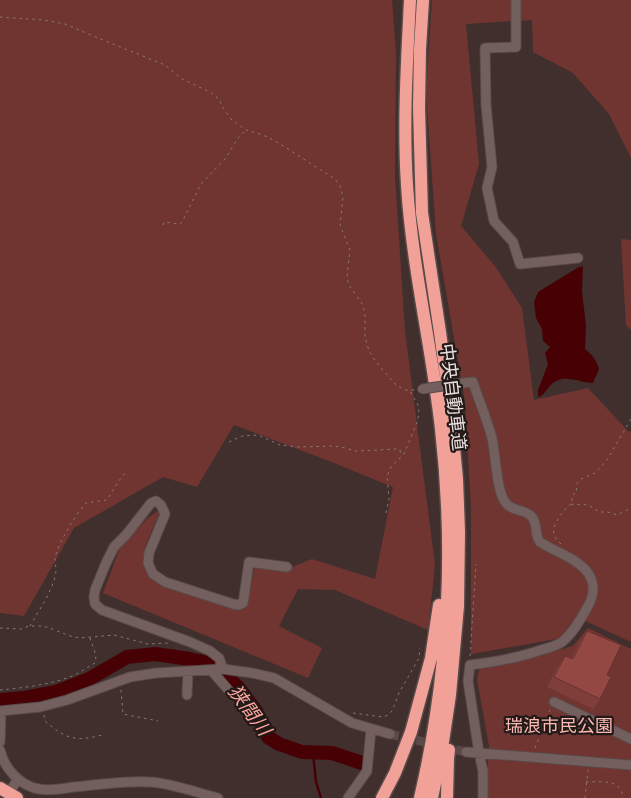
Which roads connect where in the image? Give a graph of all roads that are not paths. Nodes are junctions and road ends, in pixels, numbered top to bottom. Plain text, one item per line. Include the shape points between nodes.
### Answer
1 (410, 0) edge
2 (424, 0) edge
3 (516, 0) edge
4 (578, 258) dead end
5 (422, 389) road end
6 (444, 468) junction
7 (287, 567) dead end
8 (458, 606) junction
9 (223, 669) junction
10 (191, 670) junction
11 (211, 670) junction
12 (231, 693) dead end
13 (187, 695) dead end
14 (554, 702) road end
15 (0, 711) edge
16 (371, 730) junction
17 (390, 734) tunnel mouth
18 (631, 739) edge
19 (0, 742) edge
20 (0, 750) edge
21 (466, 752) tunnel mouth
22 (479, 753) junction
23 (631, 765) edge
24 (18, 779) junction
25 (10, 791) edge
26 (218, 798) edge
27 (348, 798) edge
28 (382, 798) edge
29 (420, 798) edge
30 (432, 798) edge
31 (447, 798) edge
32 (483, 798) edge

1 - 6 highway, 中央自動車道 via 405,118 407,186
2 - 8 highway, 中央自動車道 via 419,108 422,213 450,405 457,480
3 - 4 street via 516,47 484,48 492,167 487,188 494,221 513,242 520,264
5 - 22 street, bridge via 473,382 489,429 506,503 533,517 540,542 580,565 594,586 589,605 574,629 557,645 514,658 470,664 468,681
6 - 28 highway via 440,476 439,612 432,658 411,732
6 - 29 highway, 中央自動車道 via 449,559 446,619 437,706
7 - 9 street via 249,562 243,603 239,605 165,582 153,574 148,563 165,514 156,501 114,547 95,590 95,604 102,610 210,651 219,658
8 - 30 highway, 中央自動車道 via 450,695
8 - 31 highway via 460,667 448,758
9 - 11 street
9 - 16 street via 274,678 352,723
10 - 11 street
10 - 13 street
10 - 15 street via 130,677 67,700
11 - 12 street
14 - 18 street
15 - 19 street
16 - 17 street
16 - 27 street via 367,771
20 - 24 street via 8,770
21 - 22 street
22 - 23 street via 524,761
22 - 32 street
24 - 25 street
24 - 26 street via 38,789 152,782

